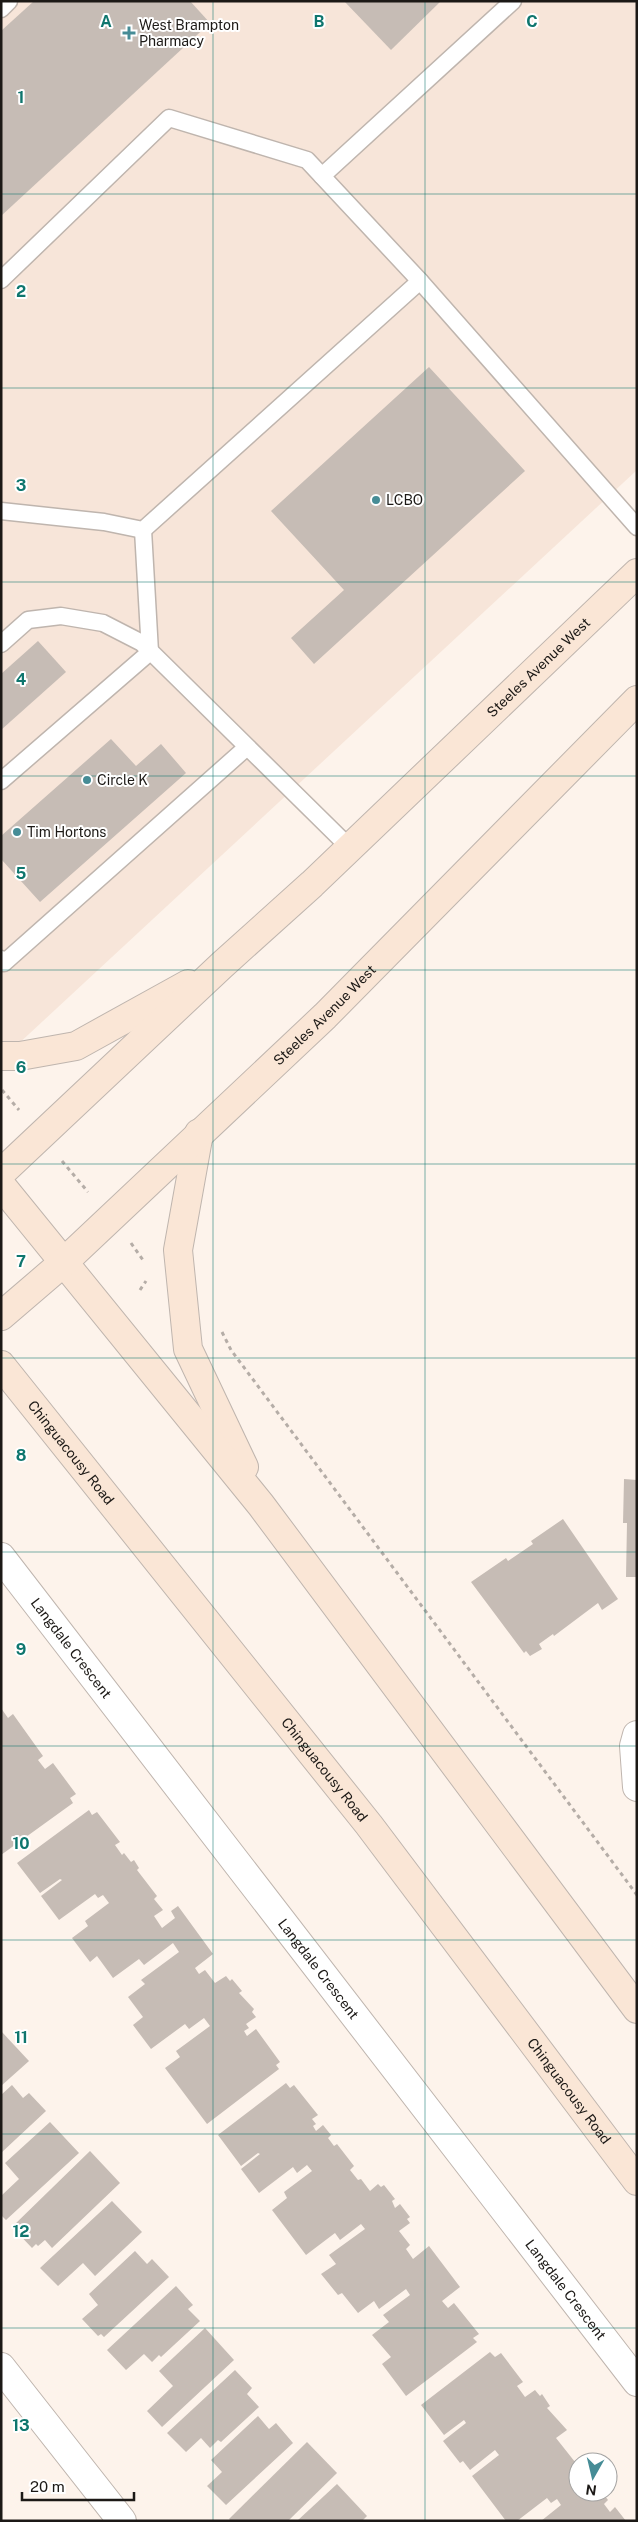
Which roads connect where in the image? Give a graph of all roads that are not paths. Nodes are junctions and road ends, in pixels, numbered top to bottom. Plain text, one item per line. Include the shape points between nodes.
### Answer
1 (9, 1) edge
2 (513, 1) edge
3 (1, 9) edge
4 (322, 176) junction
5 (1, 280) edge
6 (420, 281) junction
7 (1, 511) edge
8 (637, 527) edge
9 (143, 530) junction
10 (637, 573) edge
11 (1, 644) edge
12 (150, 652) junction
13 (637, 700) edge
14 (247, 747) junction
15 (1, 781) edge
16 (350, 848) junction
17 (1, 959) edge
18 (222, 965) junction
19 (1, 1056) edge
20 (199, 1133) junction
21 (1, 1173) edge
22 (1, 1185) edge
23 (64, 1262) junction
24 (1, 1316) edge
25 (1, 1365) edge
26 (262, 1505) junction
27 (1, 1557) edge
28 (637, 1735) edge
29 (637, 1787) edge
30 (637, 2009) edge
31 (637, 2181) edge
32 (1, 2367) edge
33 (637, 2382) edge
34 (122, 2521) edge

1 - 3 lane
2 - 4 lane
4 - 5 lane via 307,160 169,118
4 - 6 lane
6 - 8 lane
6 - 9 lane
7 - 9 lane via 104,522
9 - 12 lane
10 - 16 main road, Steeles Avenue West
11 - 12 lane via 28,620 60,616 103,623 142,643
12 - 14 lane
12 - 15 lane
13 - 20 main road, Steeles Avenue West via 325,1016
14 - 16 lane
14 - 17 lane via 4,962
16 - 18 main road, Steeles Avenue West
18 - 19 main road via 76,1046 20,1056
18 - 21 main road, Steeles Avenue West
20 - 23 main road, Steeles Avenue West
20 - 26 main road via 178,1250 188,1349
22 - 23 main road
23 - 24 main road, Steeles Avenue West
23 - 26 main road
25 - 31 main road, Chinguacousy Road via 369,1825
26 - 30 main road
27 - 33 street, Langdale Crescent
28 - 29 street via 634,1746
32 - 34 street

